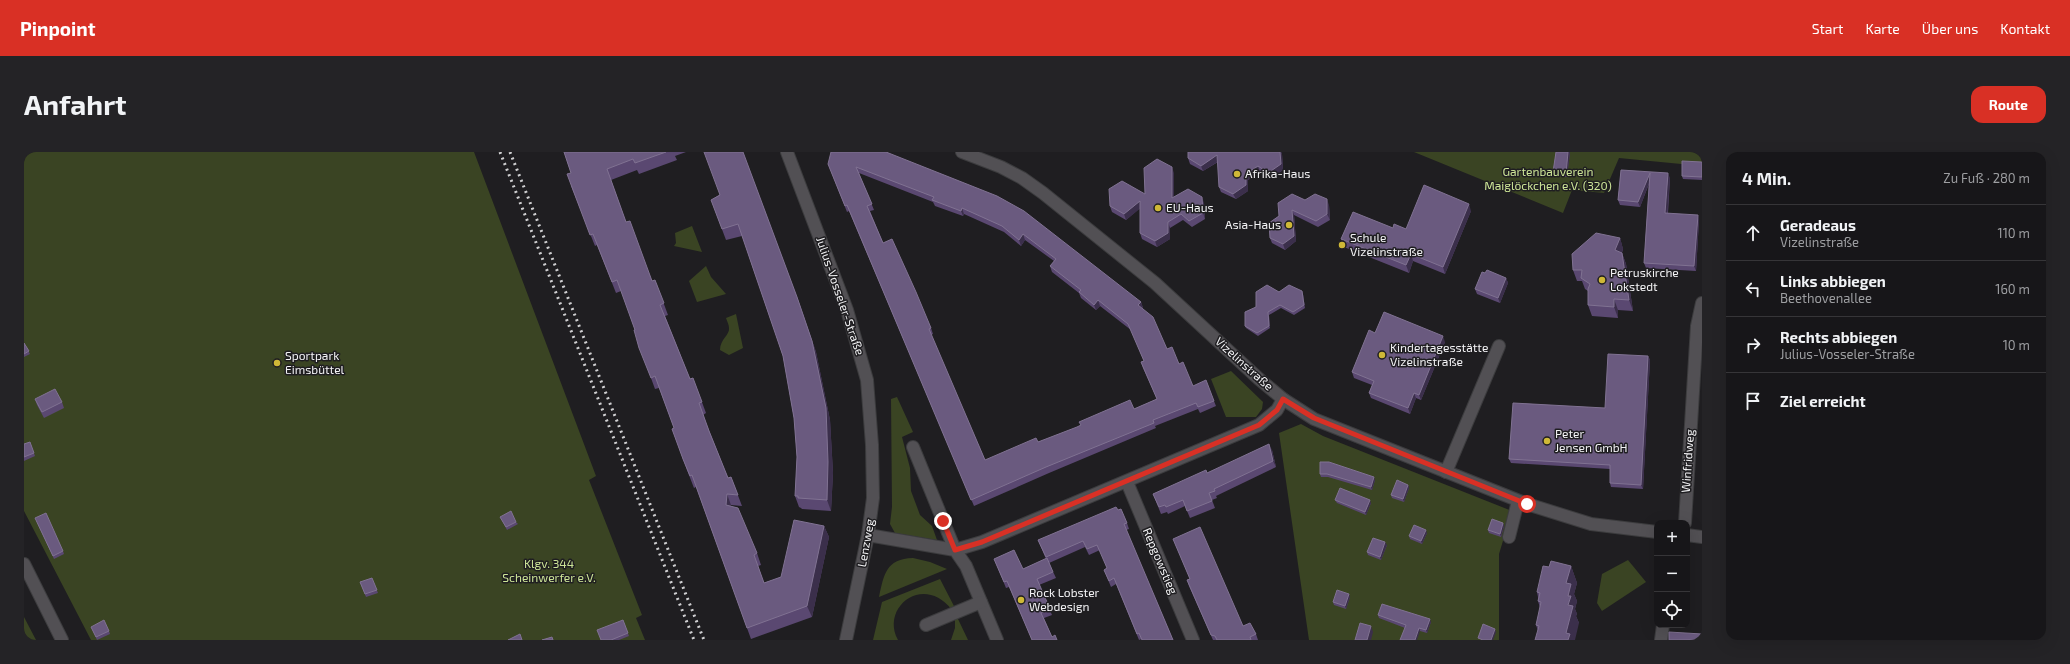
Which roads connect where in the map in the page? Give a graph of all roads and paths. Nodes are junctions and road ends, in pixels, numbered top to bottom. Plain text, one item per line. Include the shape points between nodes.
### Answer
1 (787, 152) edge
2 (962, 152) edge
3 (1702, 303) edge
4 (1499, 346) dead end
5 (1283, 399) junction
6 (872, 445) joint
7 (913, 447) dead end
8 (1446, 472) junction
9 (1127, 482) junction
10 (1518, 501) junction
11 (1684, 520) edge
12 (1654, 532) edge
13 (868, 535) junction
14 (1690, 535) edge
15 (1509, 536) dead end
16 (1702, 537) edge
17 (955, 550) junction
18 (24, 564) edge
19 (981, 602) junction
20 (926, 625) dead end
21 (1663, 628) edge
22 (62, 640) edge
23 (846, 640) edge
24 (997, 640) edge
25 (1193, 640) edge
26 (1661, 640) edge

1 - 6 street, Julius-Vosseler-Straße via 856,340 867,380
2 - 5 street, Vizelinstraße via 1001,167 1043,193 1155,283
3 - 11 street, Winfridweg via 1697,326
4 - 8 street
5 - 8 street, Vizelinstraße via 1314,418
5 - 9 street via 1277,410 1259,425
6 - 13 street, Lenzweg via 873,498
7 - 17 street
8 - 10 street, Vizelinstraße
9 - 17 street via 982,542
9 - 25 street, Repgowstieg
10 - 12 street, Vizelinstraße via 1591,524
10 - 15 street
13 - 17 street
13 - 23 street, Lenzweg
14 - 16 street
17 - 19 street via 966,566
18 - 22 street
19 - 20 street
19 - 24 street
21 - 26 street

